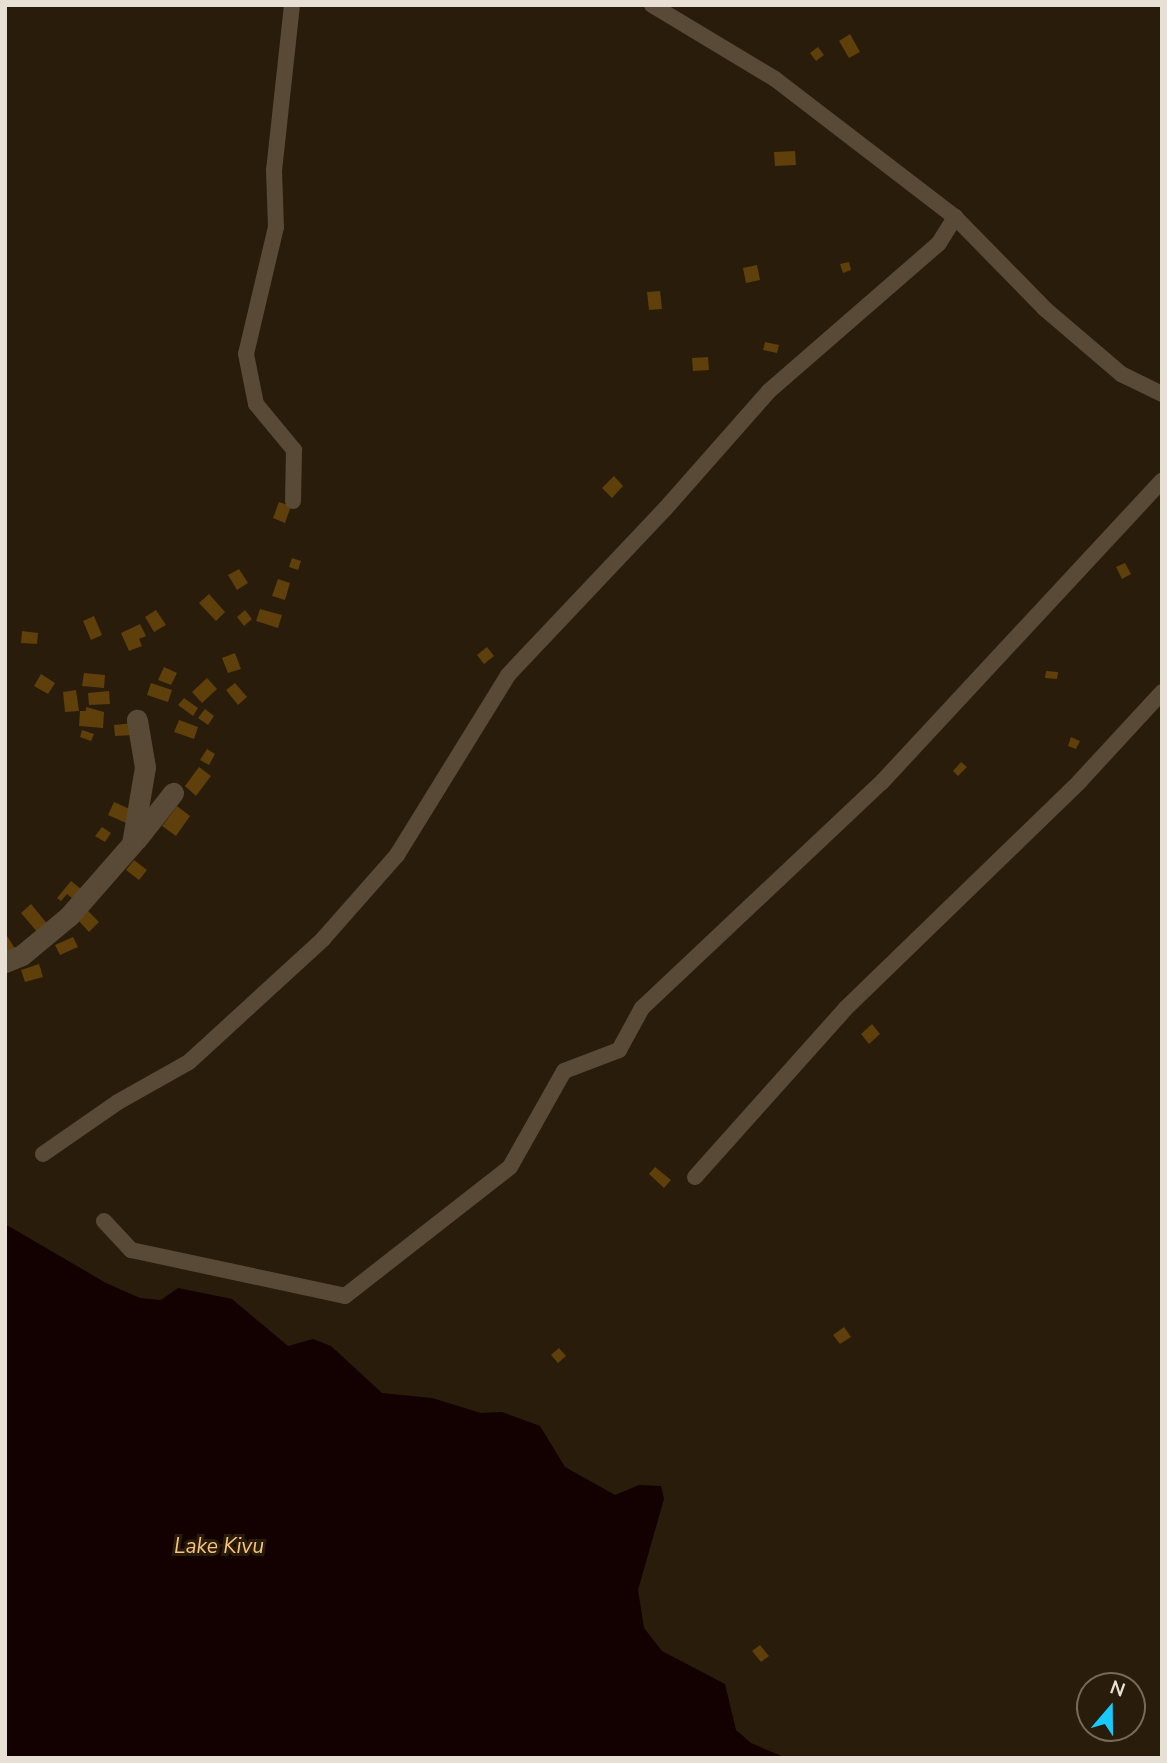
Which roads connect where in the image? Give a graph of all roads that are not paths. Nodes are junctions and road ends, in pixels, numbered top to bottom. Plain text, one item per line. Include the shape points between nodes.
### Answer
1 (292, 5) edge
2 (652, 5) edge
3 (955, 217) junction
4 (1162, 394) edge
5 (1162, 481) edge
6 (293, 501) dead end
7 (1162, 692) edge
8 (138, 720) dead end
9 (173, 793) dead end
10 (132, 844) junction
11 (5, 962) edge
12 (43, 1154) dead end
13 (695, 1177) dead end
14 (104, 1221) dead end

1 - 6 street via 274,170 276,227 246,354 256,404 294,450
2 - 3 street via 775,79
3 - 4 street via 1054,317 1121,374
3 - 12 street via 939,243 769,391 508,676 397,855 323,939 188,1062 118,1102
5 - 14 street via 881,783 642,1008 619,1050 564,1071 510,1167 345,1296 131,1250
7 - 13 street via 1080,781 845,1009
8 - 10 street via 145,767
9 - 10 street
10 - 11 street via 69,916 22,955

